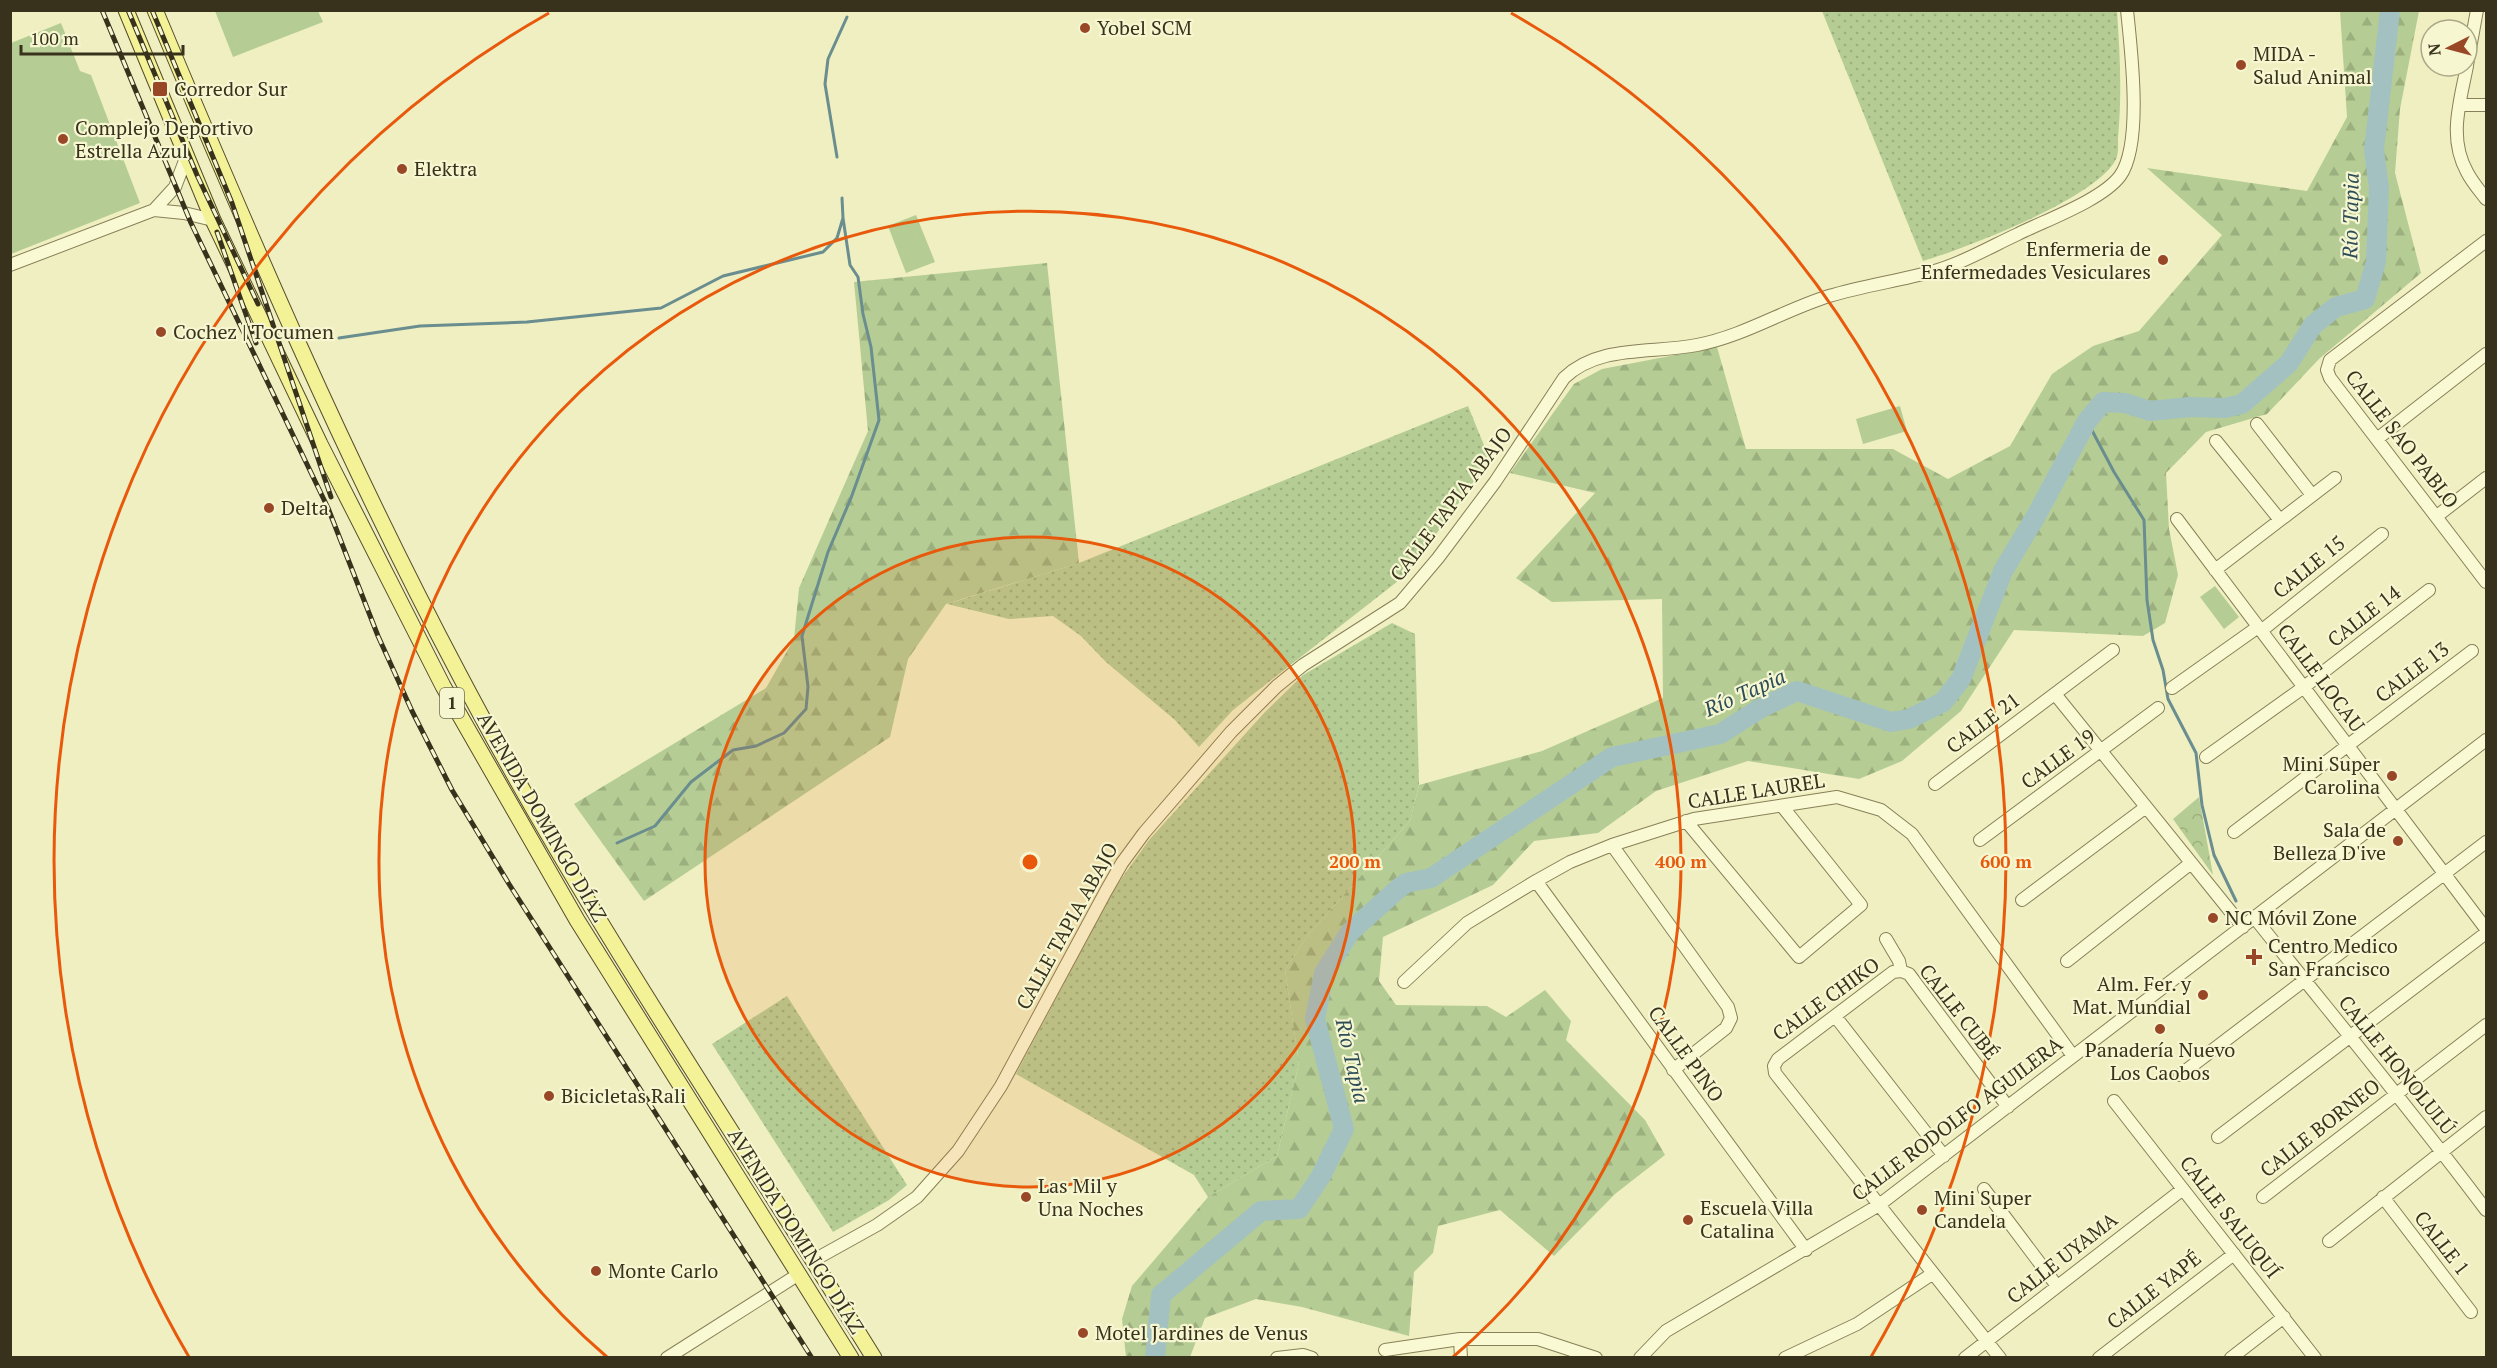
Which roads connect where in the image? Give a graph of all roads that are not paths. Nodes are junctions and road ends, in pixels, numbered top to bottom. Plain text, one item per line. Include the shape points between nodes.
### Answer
1 (126, 10) edge
2 (155, 10) edge
3 (2127, 10) edge
4 (2465, 78) edge
5 (2460, 105) junction
6 (2487, 105) edge
7 (186, 158) junction
8 (2487, 199) edge
9 (154, 210) junction
10 (213, 220) junction
11 (2487, 241) edge
12 (10, 265) edge
13 (2487, 354) edge
14 (2256, 424) dead end
15 (2377, 439) junction
16 (2216, 441) dead end
17 (2335, 478) dead end
18 (2487, 478) edge
19 (2312, 495) junction
20 (2437, 516) junction
21 (2177, 519) dead end
22 (2280, 520) junction
23 (2382, 534) dead end
24 (2215, 570) junction
25 (2487, 582) edge
26 (2429, 590) dead end
27 (2260, 629) junction
28 (2113, 650) dead end
29 (2472, 651) dead end
30 (2304, 687) junction
31 (2172, 688) dead end
32 (2055, 694) junction
33 (2158, 708) dead end
34 (2487, 740) edge
35 (2347, 745) junction
36 (2102, 751) junction
37 (2206, 757) dead end
38 (1935, 784) dead end
39 (1782, 806) junction
40 (2146, 807) junction
41 (2396, 809) junction
42 (1686, 821) junction
43 (2234, 832) dead end
44 (1980, 840) dead end
45 (2487, 842) edge
46 (1612, 845) junction
47 (2191, 863) junction
48 (2445, 874) junction
49 (1536, 881) junction
50 (2022, 900) dead end
51 (2254, 917) junction
52 (2243, 927) junction
53 (2487, 931) edge
54 (1886, 939) dead end
55 (2067, 961) dead end
56 (1901, 971) junction
57 (2303, 979) junction
58 (1404, 982) dead end
59 (1835, 1016) junction
60 (2487, 1026) edge
61 (2349, 1038) junction
62 (2073, 1056) junction
63 (1673, 1070) junction
64 (2180, 1074) dead end
65 (2397, 1093) junction
66 (2114, 1101) dead end
67 (2008, 1107) junction
68 (2487, 1117) edge
69 (2218, 1137) dead end
70 (2442, 1152) junction
71 (1944, 1156) junction
72 (1984, 1189) dead end
73 (2182, 1189) junction
74 (2263, 1197) dead end
75 (2383, 1197) junction
76 (1880, 1205) junction
77 (2487, 1210) edge
78 (2329, 1241) dead end
79 (1806, 1250) junction
80 (2234, 1254) junction
81 (814, 1260) junction
82 (799, 1274) junction
83 (1932, 1274) junction
84 (2057, 1286) junction
85 (2471, 1312) dead end
86 (2284, 1317) junction
87 (1460, 1339) junction
88 (1986, 1341) junction
89 (1385, 1350) dead end
90 (667, 1358) edge
91 (851, 1358) edge
92 (874, 1358) edge
93 (1277, 1358) edge
94 (1312, 1358) edge
95 (1461, 1358) edge
96 (1596, 1358) edge
97 (1640, 1358) edge
98 (1785, 1358) edge
99 (1965, 1358) edge
100 (2000, 1358) edge
101 (2099, 1358) edge
102 (2231, 1358) edge
103 (2315, 1358) edge

1 - 7 main road, AVENIDA DOMINGO DÍAZ / 1
2 - 81 main road, AVENIDA DOMINGO DÍAZ / 1 via 226,182 325,403 459,676 592,910
3 - 81 street, CALLE TAPIA ABAJO via 2133,133 2129,158 2120,176 2095,197 1933,271 1828,297 1723,339 1619,353 1569,372 1495,482 1400,603 1277,686 1231,732 1144,833 1122,863 992,1102 938,1176 917,1197 877,1225
4 - 5 street
5 - 6 street
5 - 8 street via 2455,128 2459,153 2467,172
7 - 9 street via 175,187
7 - 10 main road, AVENIDA DOMINGO DÍAZ / 1
9 - 10 street
9 - 12 street
10 - 82 main road, AVENIDA DOMINGO DÍAZ / 1 via 320,444 453,704 576,920
11 - 15 street, CALLE SAO PABLO via 2330,360 2330,378
13 - 15 street
14 - 19 street
15 - 20 street, CALLE SAO PABLO
16 - 22 street
17 - 19 street
18 - 20 street
19 - 22 street
20 - 25 street, CALLE SAO PABLO
21 - 24 street, CALLE LOCAU
22 - 24 street
23 - 27 street, CALLE 15
24 - 27 street, CALLE LOCAU
26 - 30 street, CALLE 14
27 - 30 street, CALLE LOCAU
27 - 31 street, CALLE 15
28 - 32 street, CALLE 21
29 - 35 street, CALLE 13
30 - 35 street, CALLE LOCAU
30 - 37 street, CALLE 14
32 - 36 street
32 - 38 street, CALLE 21
33 - 36 street, CALLE 19
34 - 41 street, CALLE RODOLFO AGUILERA
35 - 41 street, CALLE LOCAU
35 - 43 street, CALLE 13
36 - 40 street
36 - 44 street, CALLE 19
39 - 42 street, CALLE LAUREL
39 - 42 street via 1861,905 1799,957
39 - 62 street, CALLE LAUREL via 1837,797 1881,810 1912,834
40 - 47 street
40 - 50 street
41 - 48 street, CALLE LOCAU
41 - 51 street, CALLE RODOLFO AGUILERA
42 - 46 street, CALLE LAUREL
45 - 48 street
46 - 49 street, CALLE LAUREL
46 - 63 street via 1728,1007 1731,1018 1726,1028
47 - 52 street
47 - 55 street
48 - 53 street, CALLE LOCAU
48 - 57 street
49 - 58 street, CALLE LAUREL via 1467,923
49 - 63 street, CALLE PINO
51 - 52 street, CALLE RODOLFO AGUILERA
51 - 57 street, CALLE HONOLULÚ
52 - 62 street, CALLE RODOLFO AGUILERA
53 - 61 street
54 - 56 street, CALLE CUBÉ
56 - 59 street, CALLE CHIKO via 1893,972
56 - 67 street, CALLE CUBÉ via 1909,974
57 - 61 street, CALLE HONOLULÚ
57 - 64 street
59 - 71 street
59 - 76 street, CALLE CHIKO via 1778,1059 1775,1073
60 - 65 street, CALLE BORNEO
61 - 65 street, CALLE HONOLULÚ
61 - 69 street
62 - 67 street, CALLE RODOLFO AGUILERA
63 - 79 street, CALLE PINO
65 - 70 street, CALLE HONOLULÚ
65 - 74 street, CALLE BORNEO
66 - 73 street, CALLE SALUQUÍ
67 - 71 street, CALLE RODOLFO AGUILERA
68 - 70 street
70 - 75 street
70 - 77 street, CALLE HONOLULÚ
71 - 76 street, CALLE RODOLFO AGUILERA
72 - 84 street
73 - 80 street, CALLE SALUQUÍ
73 - 84 street, CALLE UYAMA
75 - 78 street
75 - 85 street, CALLE 1
76 - 79 street, CALLE RODOLFO AGUILERA
76 - 83 street
79 - 97 street, CALLE RODOLFO AGUILERA via 1666,1331
80 - 86 street, CALLE SALUQUÍ
80 - 101 street, CALLE YAPÉ
81 - 92 main road, AVENIDA DOMINGO DÍAZ / 1
82 - 90 street
82 - 91 main road, AVENIDA DOMINGO DÍAZ / 1
83 - 88 street
83 - 98 street via 1857,1323
84 - 88 street, CALLE UYAMA
86 - 102 street
86 - 103 street, CALLE SALUQUÍ
87 - 89 street
87 - 95 street
87 - 96 street via 1538,1339
88 - 99 street, CALLE UYAMA
88 - 100 street
93 - 94 street

